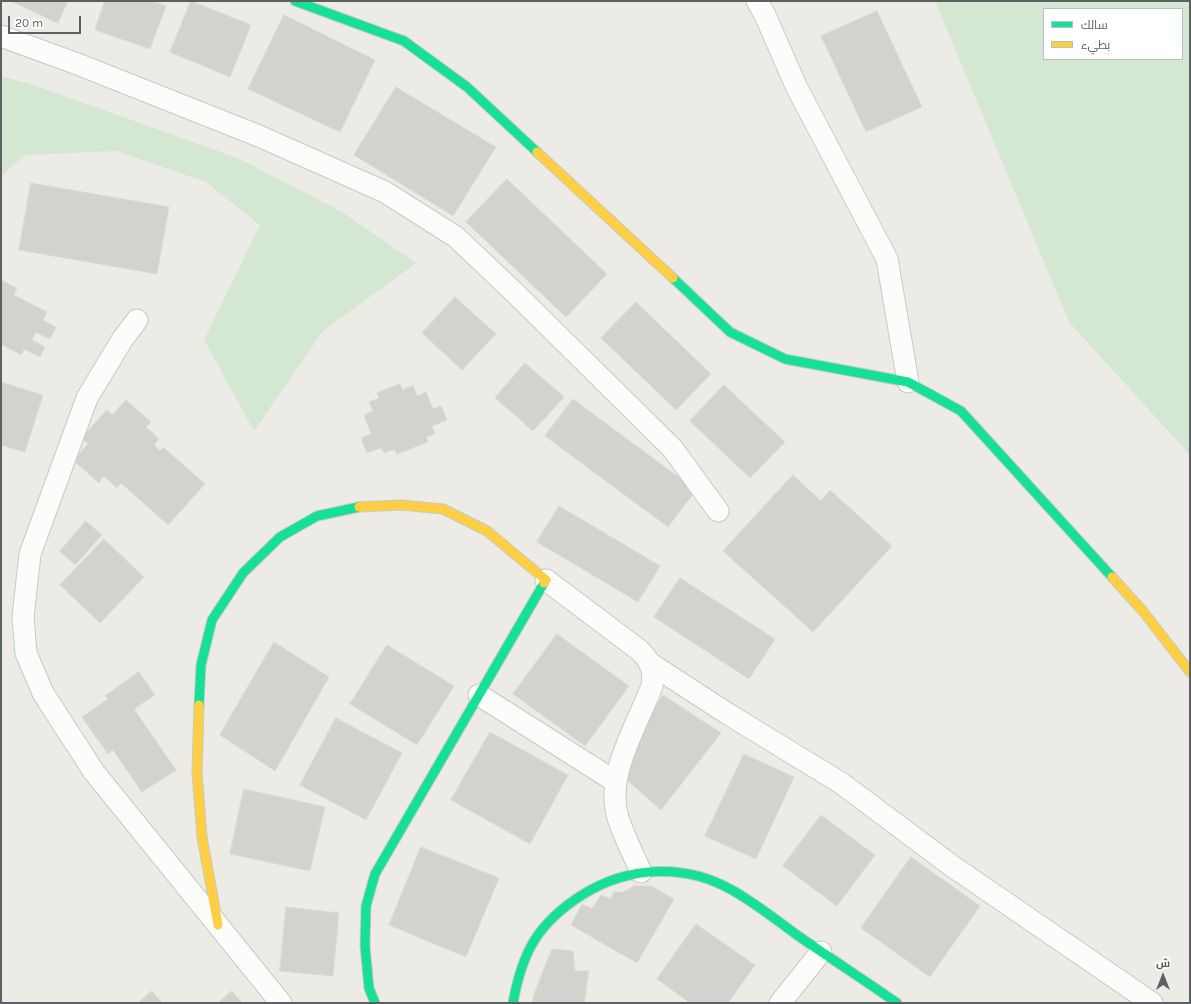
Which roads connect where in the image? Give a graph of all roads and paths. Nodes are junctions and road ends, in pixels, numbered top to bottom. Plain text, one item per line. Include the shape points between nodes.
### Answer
1 (296, 1) edge
2 (757, 1) edge
3 (1, 36) edge
4 (137, 320) dead end
5 (908, 382) junction
6 (718, 511) dead end
7 (546, 580) junction
8 (651, 664) junction
9 (1190, 672) edge
10 (480, 694) junction
11 (616, 782) junction
12 (641, 872) junction
13 (218, 926) junction
14 (822, 952) junction
15 (281, 1003) edge
16 (375, 1003) edge
17 (513, 1003) edge
18 (780, 1003) edge
19 (897, 1003) edge
20 (1152, 1003) edge

1 - 5 street via 404,41 467,86 730,332 785,358
2 - 5 street via 796,86 887,259
3 - 6 street via 251,133 378,188 456,237 673,450
4 - 13 street via 87,398 30,554 23,617 26,653 43,693 94,772
5 - 9 street via 961,411 1142,610
7 - 8 street via 639,650
7 - 10 street
7 - 13 street via 487,531 443,509 400,505 355,507 317,516 280,537 243,573 212,620 201,665 197,772 202,837
8 - 11 street via 654,679 652,686 618,767
8 - 20 street via 841,783 952,866
10 - 11 street
10 - 16 street via 375,874 366,906 365,946 369,988
11 - 12 street via 618,816
12 - 14 street via 674,871 707,878 736,893
12 - 17 street via 614,878 589,890 566,906 538,935 526,956 517,980
13 - 15 street
14 - 18 street
14 - 19 street

